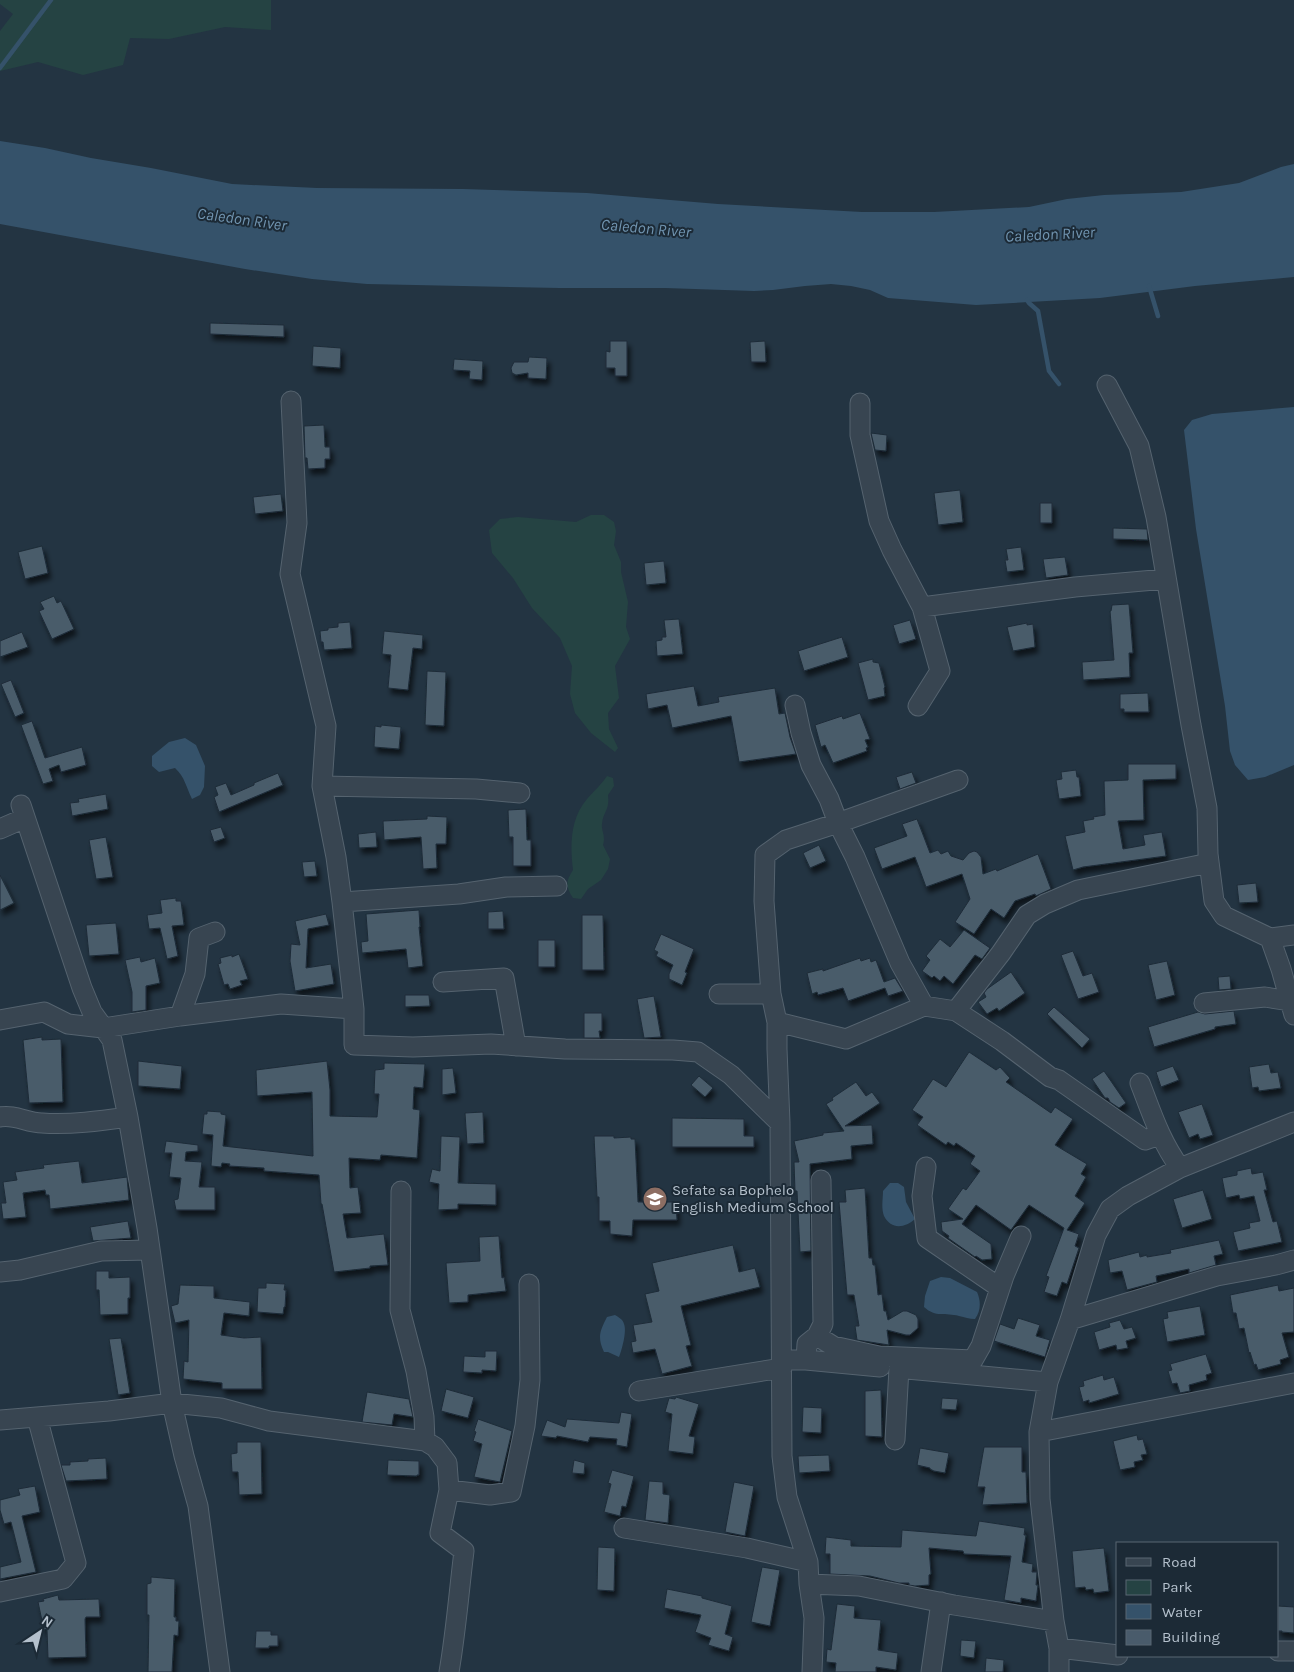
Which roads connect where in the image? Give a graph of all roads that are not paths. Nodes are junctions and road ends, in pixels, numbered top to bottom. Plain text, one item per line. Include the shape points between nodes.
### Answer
1 (1107, 385) dead end
2 (291, 401) dead end
3 (860, 403) dead end
4 (1166, 579) junction
5 (922, 607) junction
6 (795, 705) dead end
7 (918, 706) dead end
8 (958, 780) dead end
9 (322, 786) junction
10 (520, 793) dead end
11 (838, 823) junction
12 (0, 829) edge
13 (1209, 863) junction
14 (558, 886) dead end
15 (342, 902) junction
16 (215, 932) dead end
17 (1294, 935) edge
18 (1270, 938) junction
19 (443, 982) dead end
20 (719, 994) dead end
21 (772, 994) junction
22 (1204, 1003) dead end
23 (924, 1006) junction
24 (1292, 1008) edge
25 (354, 1009) junction
26 (956, 1011) junction
27 (180, 1016) junction
28 (0, 1020) edge
29 (777, 1022) junction
30 (103, 1028) junction
31 (516, 1046) junction
32 (1140, 1083) dead end
33 (0, 1117) edge
34 (128, 1117) junction
35 (1294, 1122) edge
36 (780, 1123) junction
37 (1160, 1135) junction
38 (926, 1168) dead end
39 (1180, 1168) junction
40 (821, 1180) dead end
41 (401, 1191) dead end
42 (1021, 1236) dead end
43 (150, 1250) junction
44 (1294, 1260) edge
45 (0, 1272) edge
46 (529, 1284) dead end
47 (1000, 1288) junction
48 (1070, 1320) junction
49 (817, 1336) junction
50 (806, 1360) junction
51 (782, 1364) junction
52 (899, 1368) junction
53 (1048, 1382) junction
54 (1294, 1383) edge
55 (639, 1391) dead end
56 (172, 1403) junction
57 (37, 1417) junction
58 (0, 1420) edge
59 (1039, 1432) junction
60 (895, 1440) dead end
61 (425, 1441) junction
62 (449, 1490) junction
63 (624, 1528) dead end
64 (808, 1562) junction
65 (809, 1584) junction
66 (0, 1592) edge
67 (941, 1602) junction
68 (1054, 1621) junction
69 (1059, 1648) junction
70 (1279, 1651) edge
71 (1294, 1651) edge
72 (1116, 1655) edge
73 (220, 1672) edge
74 (449, 1672) edge
75 (812, 1672) edge
76 (931, 1672) edge
77 (1059, 1672) edge

1 - 4 street via 1139,446 1156,517
2 - 9 street via 297,523 290,574 326,726
3 - 5 street via 860,435 880,521
4 - 5 street
4 - 13 street via 1207,808
5 - 7 street via 940,671
6 - 11 street via 800,734 811,765
8 - 11 street
9 - 10 street
9 - 15 street
11 - 21 street via 786,840 764,856 764,902
11 - 23 street via 900,963
12 - 30 street via 23,811 82,988
13 - 18 street via 1214,901 1224,916
13 - 26 street via 1078,890 1045,904 1027,915
14 - 15 street via 506,887 459,894
15 - 25 street
16 - 27 street via 199,938 195,974
17 - 18 street
18 - 24 street
19 - 31 street via 504,978
20 - 21 street
21 - 29 street
22 - 24 street via 1265,997
23 - 26 street
23 - 29 street via 846,1039
25 - 27 street via 281,1004
25 - 31 street via 354,1045
26 - 37 street via 1145,1140
27 - 30 street
28 - 30 street via 44,1012 68,1024
29 - 36 street
30 - 34 street via 112,1040
31 - 36 street via 698,1052 731,1075
32 - 37 street
33 - 34 street via 9,1115 40,1124
34 - 43 street
35 - 39 street
36 - 51 street
37 - 39 street
38 - 47 street via 922,1196 928,1238
39 - 48 street via 1110,1209 1096,1235
40 - 49 street via 823,1324
41 - 61 street via 400,1310 416,1371
42 - 47 street
43 - 45 street via 101,1251
43 - 56 street
44 - 48 street via 1217,1276
46 - 62 street via 530,1380 525,1426 511,1492 490,1495
47 - 49 street via 981,1346 973,1360 879,1356 833,1346
48 - 53 street
49 - 50 street via 807,1344
50 - 51 street
50 - 52 street
51 - 55 street
51 - 64 street via 782,1456 787,1497
52 - 53 street
52 - 60 street
53 - 59 street
54 - 59 street
56 - 57 street
56 - 61 street via 221,1408 269,1421
56 - 73 street via 198,1506
57 - 58 street
57 - 66 street via 76,1563 63,1579
59 - 68 street via 1040,1500
61 - 62 street via 435,1447 447,1463
62 - 74 street via 440,1533 464,1551
63 - 64 street via 747,1548
64 - 65 street
65 - 67 street via 859,1586
65 - 75 street via 814,1618
67 - 68 street
67 - 76 street
68 - 69 street
69 - 72 street
69 - 77 street
70 - 71 street

